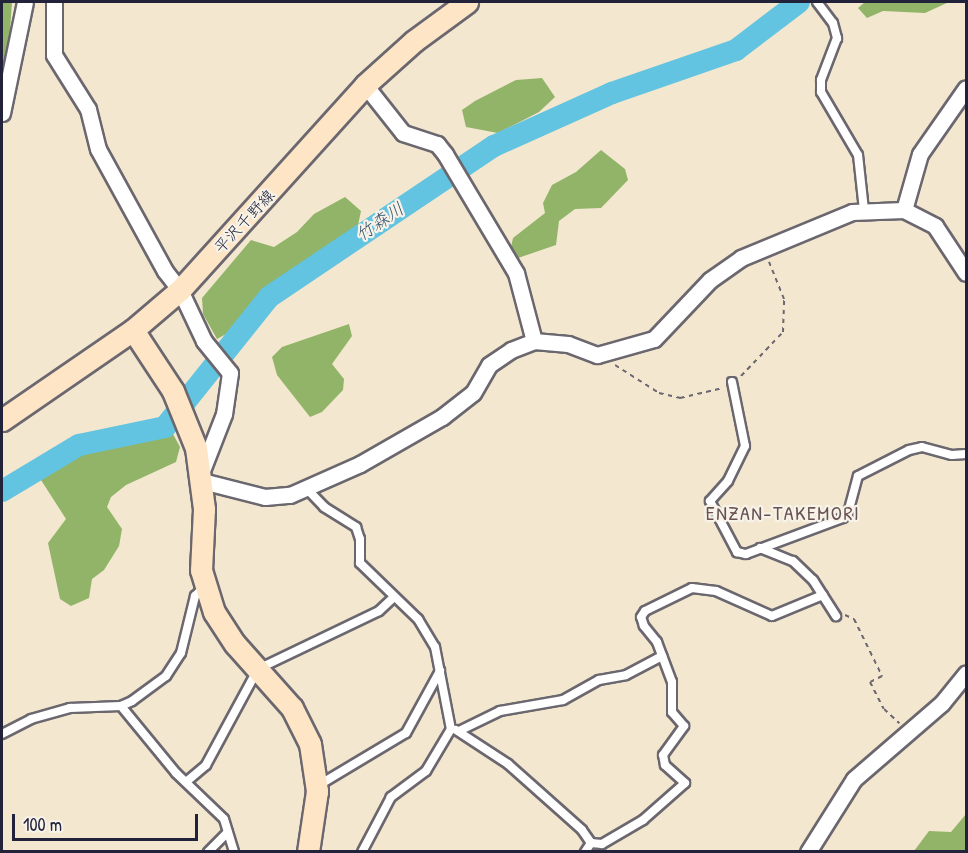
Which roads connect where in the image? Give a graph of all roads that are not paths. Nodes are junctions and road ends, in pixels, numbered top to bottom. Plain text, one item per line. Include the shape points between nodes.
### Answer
1 (25, 2) edge
2 (54, 2) edge
3 (467, 2) edge
4 (817, 2) edge
5 (365, 85) junction
6 (966, 88) edge
7 (2, 113) edge
8 (864, 210) junction
9 (904, 210) junction
10 (966, 273) edge
11 (180, 290) junction
12 (133, 330) junction
13 (534, 341) junction
14 (732, 382) road end
15 (2, 420) edge
16 (966, 454) edge
17 (201, 477) junction
18 (305, 486) junction
19 (760, 548) junction
20 (205, 585) junction
21 (823, 595) junction
22 (393, 598) junction
23 (836, 616) road end
24 (662, 656) junction
25 (258, 669) junction
26 (440, 671) junction
27 (966, 673) edge
28 (120, 706) junction
29 (455, 730) junction
30 (2, 734) edge
31 (186, 782) junction
32 (317, 787) junction
33 (228, 832) junction
34 (591, 843) junction
35 (208, 852) edge
36 (234, 852) edge
37 (308, 852) edge
38 (362, 852) edge
39 (585, 852) edge
40 (808, 852) edge

1 - 7 street
2 - 11 street via 54,55 88,109 98,149 126,202
3 - 5 main road, 平沢千野線 via 414,40
4 - 8 lane via 833,23 837,38 821,80 821,92 858,155
5 - 11 main road, 平沢千野線
5 - 13 street via 403,133 437,144 445,154 516,273
6 - 9 street via 920,154
8 - 9 street
8 - 13 street via 762,248 716,275 654,339 605,353
9 - 10 street via 935,226
11 - 12 main road, 平沢千野線
11 - 17 street via 204,341 227,366 231,382
12 - 15 main road, 平沢千野線
12 - 17 main road via 173,391 188,422
13 - 18 street via 493,362 473,393 442,417 360,464
14 - 19 lane via 746,446 728,482 710,501 731,547 746,554
16 - 19 lane via 951,455 922,447 909,450 858,476 848,513 843,518
17 - 18 street via 274,498
17 - 20 main road via 201,570
18 - 22 lane via 324,507 356,527 360,563
19 - 21 lane via 793,561
20 - 25 main road via 224,630
20 - 28 lane via 195,597 181,653 166,676
21 - 23 lane
21 - 24 lane via 771,616 716,591 692,588 681,592 652,605 641,617
22 - 25 lane via 379,611
22 - 26 lane via 418,619 435,646
24 - 29 lane via 626,675 599,680 563,700 500,711
24 - 34 lane via 672,682 672,712 684,726 663,755 665,765 685,783 643,820 602,844
25 - 31 lane via 206,765
25 - 32 main road via 301,723 312,752
26 - 29 lane
26 - 32 lane via 406,733
27 - 40 street via 942,703 854,779
28 - 30 lane via 70,708 31,718
28 - 31 lane
29 - 34 lane via 508,764 582,830
29 - 38 lane via 426,771 391,796
31 - 33 lane via 220,814
32 - 37 main road
33 - 35 lane
33 - 36 lane
34 - 39 lane

